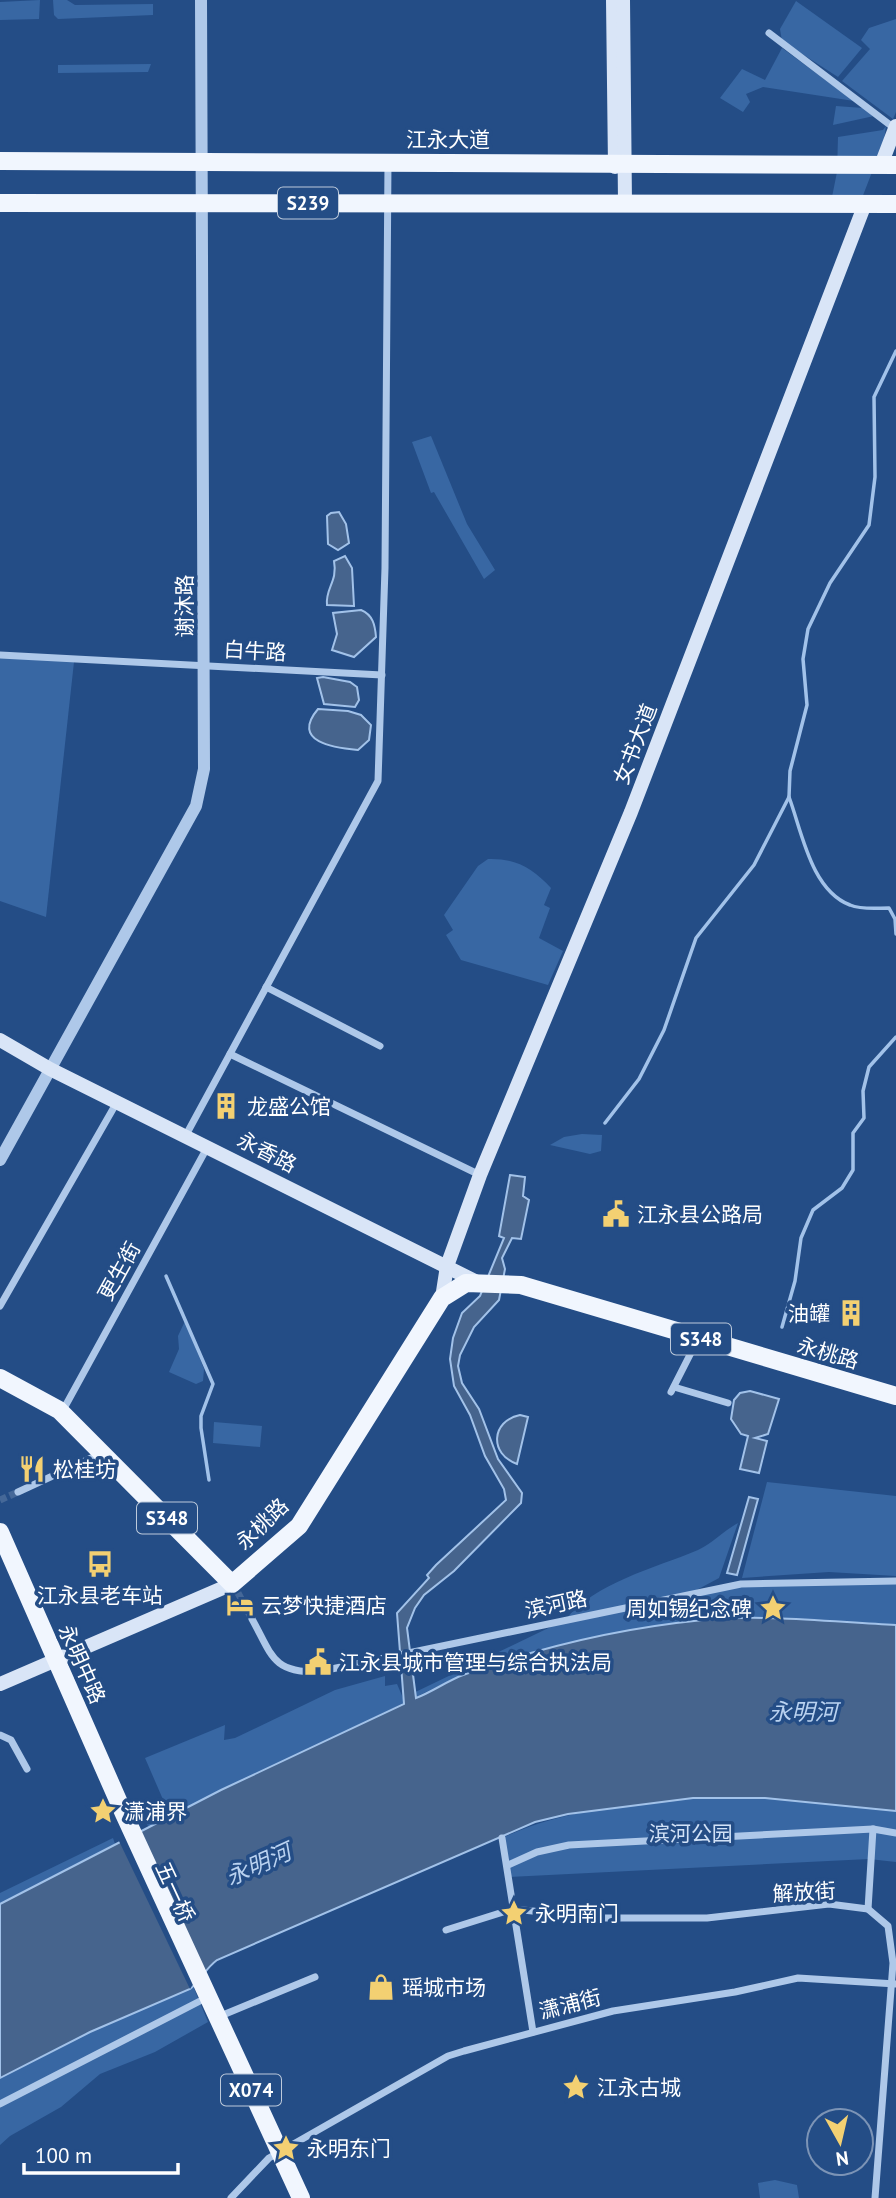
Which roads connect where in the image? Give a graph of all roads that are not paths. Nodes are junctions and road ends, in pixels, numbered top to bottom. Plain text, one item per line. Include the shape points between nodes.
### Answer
1 (201, 0) edge
2 (613, 0) edge
3 (623, 0) edge
4 (769, 33) dead end
5 (895, 127) edge
6 (0, 162) edge
7 (201, 162) junction
8 (388, 162) junction
9 (620, 162) junction
10 (888, 165) edge
11 (0, 203) edge
12 (201, 203) junction
13 (620, 203) junction
14 (389, 204) junction
15 (865, 204) junction
16 (896, 204) edge
17 (0, 655) edge
18 (204, 666) junction
19 (382, 675) junction
20 (266, 987) junction
21 (0, 1040) edge
22 (380, 1046) dead end
23 (230, 1054) junction
24 (50, 1069) junction
25 (117, 1101) junction
26 (186, 1135) junction
27 (208, 1146) junction
28 (0, 1160) edge
29 (480, 1175) junction
30 (447, 1266) junction
31 (477, 1282) junction
32 (448, 1294) junction
33 (0, 1306) edge
34 (699, 1338) junction
35 (0, 1378) edge
36 (896, 1396) edge
37 (728, 1403) dead end
38 (61, 1412) junction
39 (101, 1453) junction
40 (18, 1492) tunnel mouth
41 (0, 1532) edge
42 (0, 1562) edge
43 (896, 1581) edge
44 (235, 1589) junction
45 (252, 1619) tunnel mouth
46 (50, 1662) junction
47 (0, 1684) edge
48 (0, 1735) edge
49 (27, 1769) dead end
50 (120, 1816) joint
51 (873, 1829) junction
52 (896, 1833) edge
53 (502, 1838) dead end
54 (508, 1864) junction
55 (513, 1909) junction
56 (868, 1909) junction
57 (446, 1930) dead end
58 (314, 1978) dead end
59 (893, 1984) edge
60 (198, 1990) junction
61 (216, 2017) junction
62 (533, 2032) junction
63 (0, 2105) edge
64 (274, 2155) junction
65 (231, 2198) edge
66 (288, 2198) edge
67 (301, 2198) edge
68 (875, 2198) edge

1 - 7 street, 谢沐路
2 - 9 main road
3 - 9 main road
4 - 5 street
5 - 10 main road
6 - 7 main road, 江永大道 / S239
7 - 8 main road, 江永大道 / S239
7 - 12 street, 谢沐路
8 - 9 main road, 江永大道 / S239
8 - 14 street
9 - 10 main road, 江永大道 / S239
9 - 13 main road
11 - 12 main road, S239
12 - 14 main road, S239
12 - 18 street, 谢沐路
13 - 14 main road, S239
13 - 15 main road, S239
14 - 19 street
15 - 16 main road, S239
15 - 29 main road, 女书大道 via 631,812
17 - 18 street, 白牛路
18 - 19 street, 白牛路
18 - 24 street, 谢沐路 via 204,769 196,806
19 - 20 street via 374,792
20 - 22 street
20 - 23 street
21 - 24 main road, 永香路
23 - 26 street
23 - 29 street
24 - 25 main road, 永香路
24 - 28 street, 谢沐路
25 - 26 main road, 永香路
25 - 33 street
26 - 27 main road, 永香路
27 - 30 main road, 永香路
27 - 38 street, 更生街
29 - 30 main road, 女书大道
30 - 31 main road, 永香路
30 - 32 main road, 女书大道
31 - 32 main road
31 - 34 main road, 永桃路 / S348 via 506,1282
32 - 44 main road, 永桃路 via 299,1526
34 - 36 main road, 永桃路 / S348
34 - 37 street via 672,1390
35 - 38 main road, S348
38 - 39 main road, S348
39 - 40 street
39 - 44 main road, S348
41 - 46 main road, 永明中路 / X074
42 - 46 main road, 永明中路 / X074
43 - 45 street, 滨河路 via 741,1584 317,1672 292,1672 279,1665
44 - 46 main road, 永桃路
46 - 47 main road, 永桃路
46 - 50 main road, 永明中路 / X074
48 - 49 street via 15,1745
50 - 60 main road, 五一桥 / X074
51 - 52 street
51 - 54 street via 569,1845
51 - 56 street
53 - 54 street
54 - 55 street
55 - 56 street, 解放街 via 601,1918 706,1918 829,1904
55 - 57 street, 解放街
55 - 62 street
56 - 59 street via 888,1926
58 - 61 street
59 - 62 street, 潇浦街 via 798,1978 613,2011
59 - 68 street
60 - 61 main road, X074
60 - 63 street
60 - 64 main road, X074
61 - 64 main road, X074
62 - 64 street, 潇浦街 via 447,2056
64 - 65 street, 潇浦街
64 - 66 main road, X074
64 - 67 main road, X074

